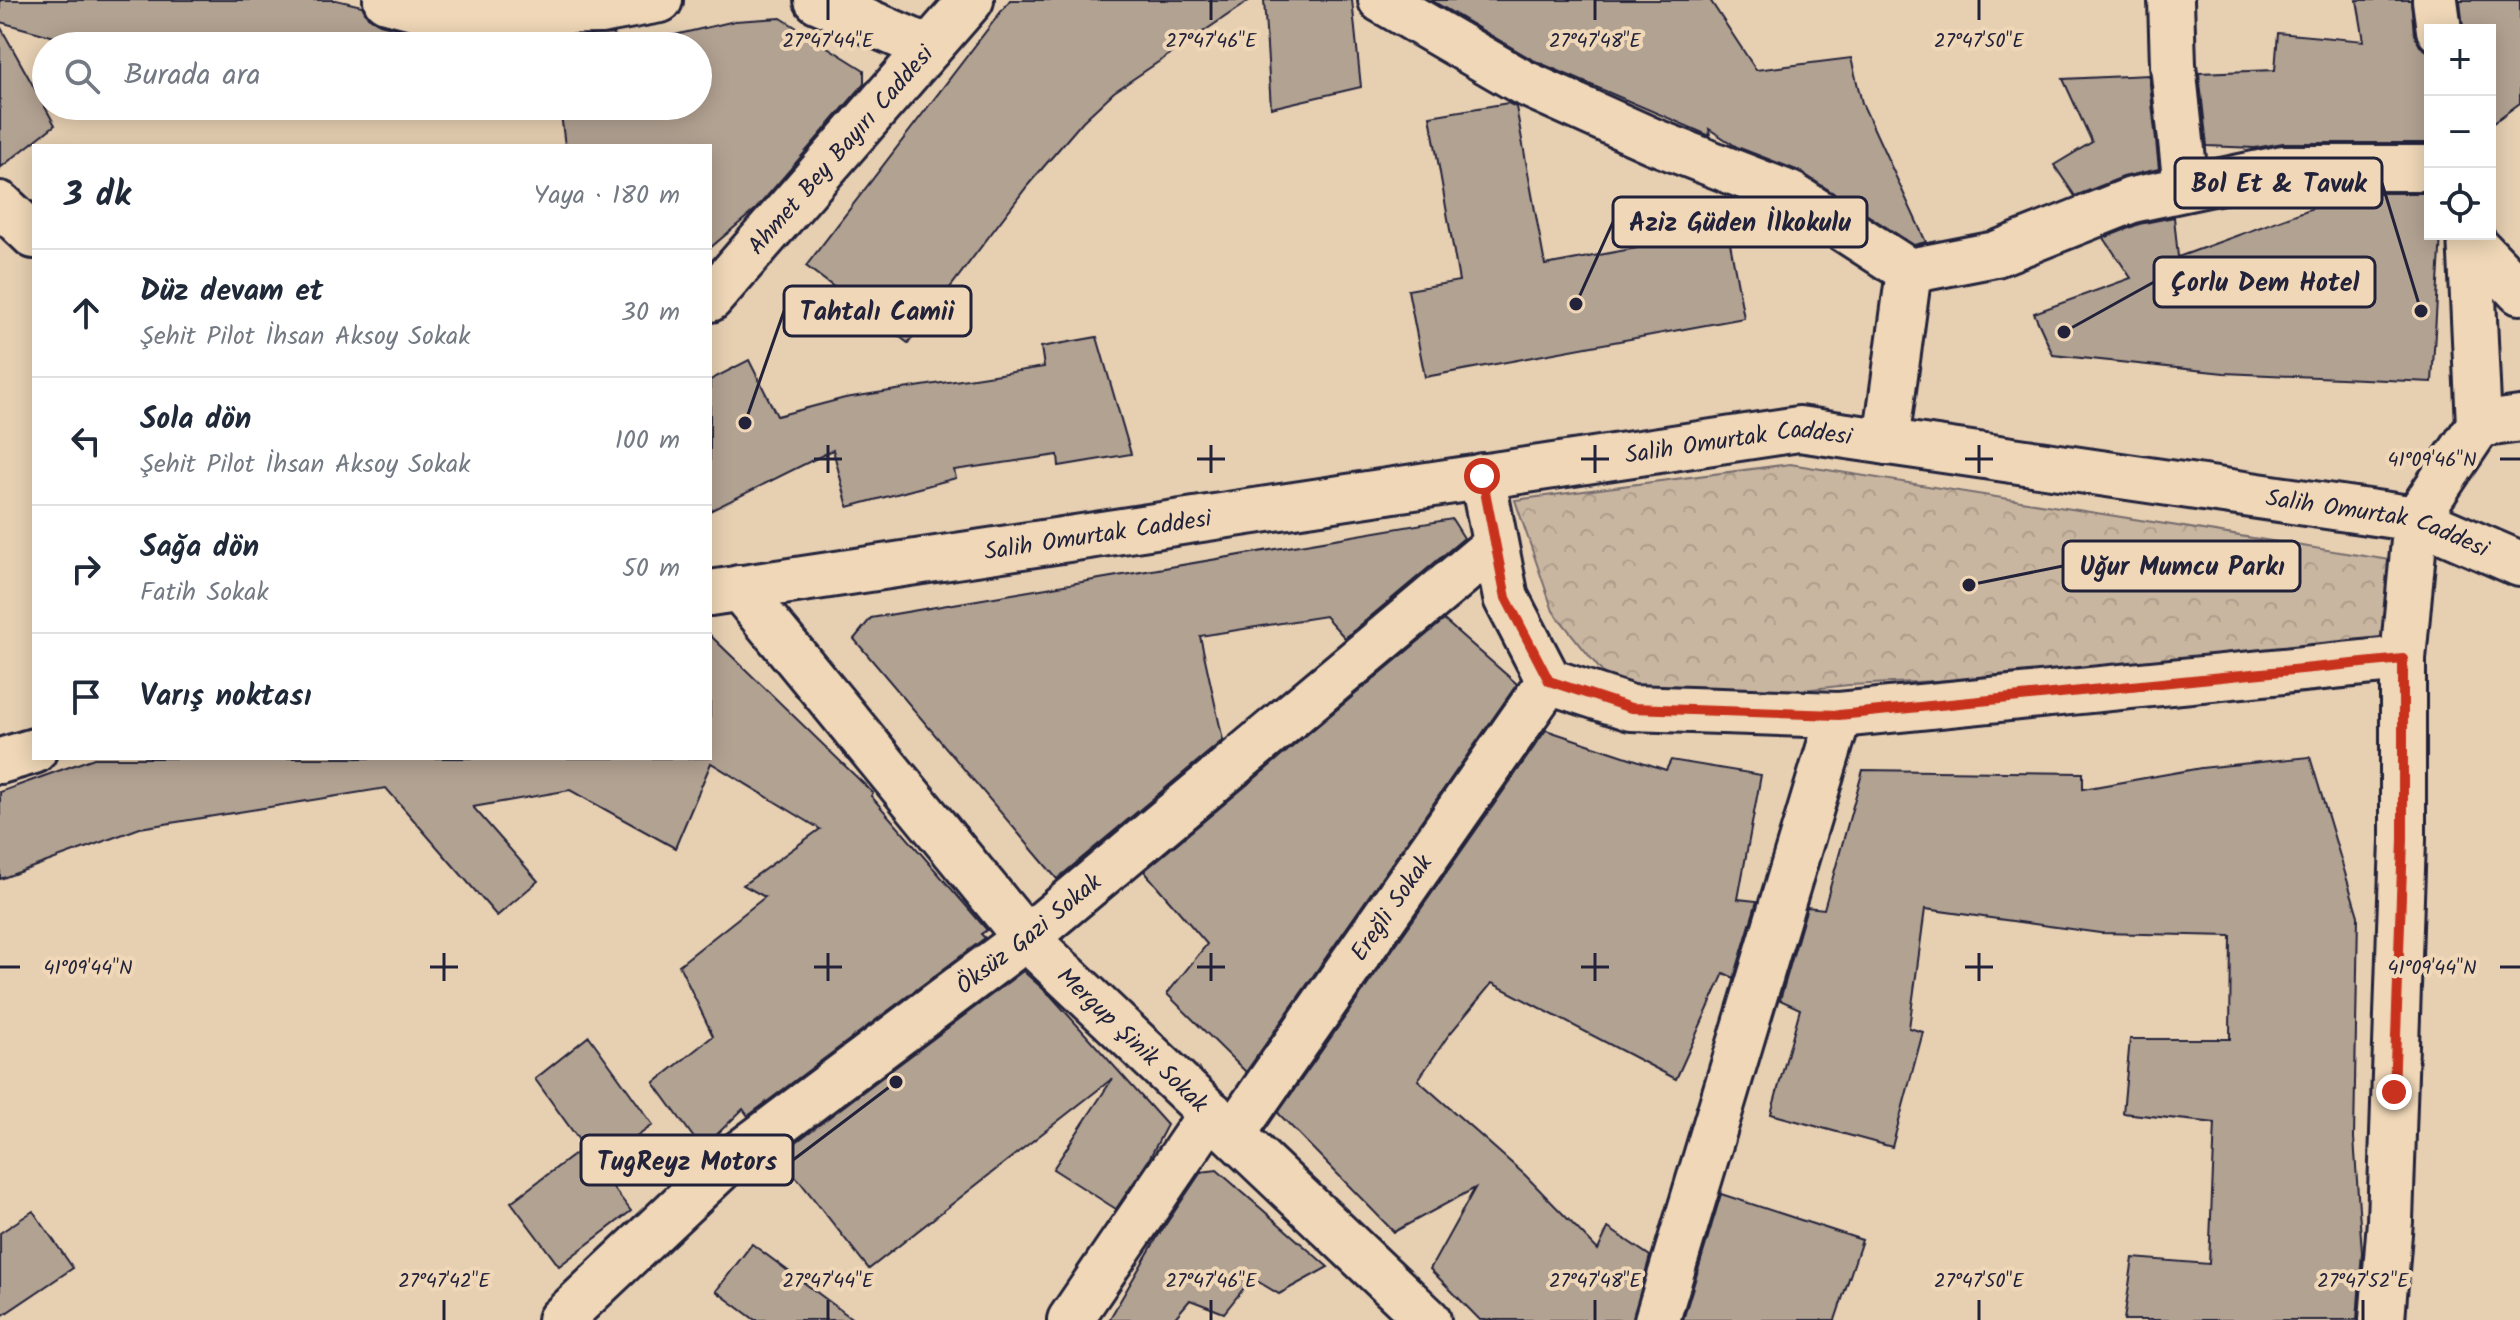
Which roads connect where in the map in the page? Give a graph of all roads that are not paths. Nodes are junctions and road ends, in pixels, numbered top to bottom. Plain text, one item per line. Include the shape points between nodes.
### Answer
1 (386, 0) edge
2 (660, 0) edge
3 (817, 0) edge
4 (971, 0) edge
5 (1381, 0) edge
6 (2171, 0) edge
7 (2435, 0) edge
8 (2438, 24) edge
9 (929, 48) junction
10 (2424, 168) edge
11 (2186, 188) junction
12 (0, 204) edge
13 (32, 234) edge
14 (2471, 240) edge
15 (2473, 240) edge
16 (1909, 271) junction
17 (2520, 292) edge
18 (712, 297) edge
19 (2500, 422) edge
20 (1886, 442) junction
21 (1482, 476) junction
22 (2416, 519) junction
23 (1495, 545) junction
24 (2520, 564) edge
25 (724, 590) edge
26 (2403, 659) junction
27 (1549, 681) junction
28 (1839, 715) junction
29 (32, 752) edge
30 (0, 761) edge
31 (1026, 938) junction
32 (1222, 1123) junction
33 (577, 1316) edge
34 (1070, 1320) edge
35 (1428, 1320) edge
36 (1657, 1320) edge
37 (2382, 1320) edge

1 - 2 street via 437,13 600,11
3 - 9 street
4 - 9 street, Ahmet Bey Bayırı Caddesi
5 - 16 street via 1522,82 1790,194
6 - 11 street
7 - 8 street
9 - 18 street, Ahmet Bey Bayırı Caddesi
10 - 11 street via 2283,168
11 - 16 street via 2132,200 1996,254
12 - 13 street
14 - 19 street
15 - 17 street
16 - 20 street
19 - 22 street
20 - 21 street, Salih Omurtak Caddesi via 1799,429
20 - 22 street, Salih Omurtak Caddesi
21 - 23 street
21 - 25 street, Salih Omurtak Caddesi
22 - 24 street, Salih Omurtak Caddesi
22 - 26 street
23 - 27 street via 1506,598
23 - 31 street, Öksüz Gazi Sokak
25 - 31 street, Mergup Şinik Sokak
26 - 28 street
26 - 37 street via 2402,856
27 - 28 street via 1631,708
27 - 32 street, Ereğli Sokak
28 - 36 street
29 - 30 street
31 - 32 street, Mergup Şinik Sokak
31 - 33 street, Öksüz Gazi Sokak via 724,1165
32 - 34 street, Ereğli Sokak
32 - 35 street, Mergup Şinik Sokak

